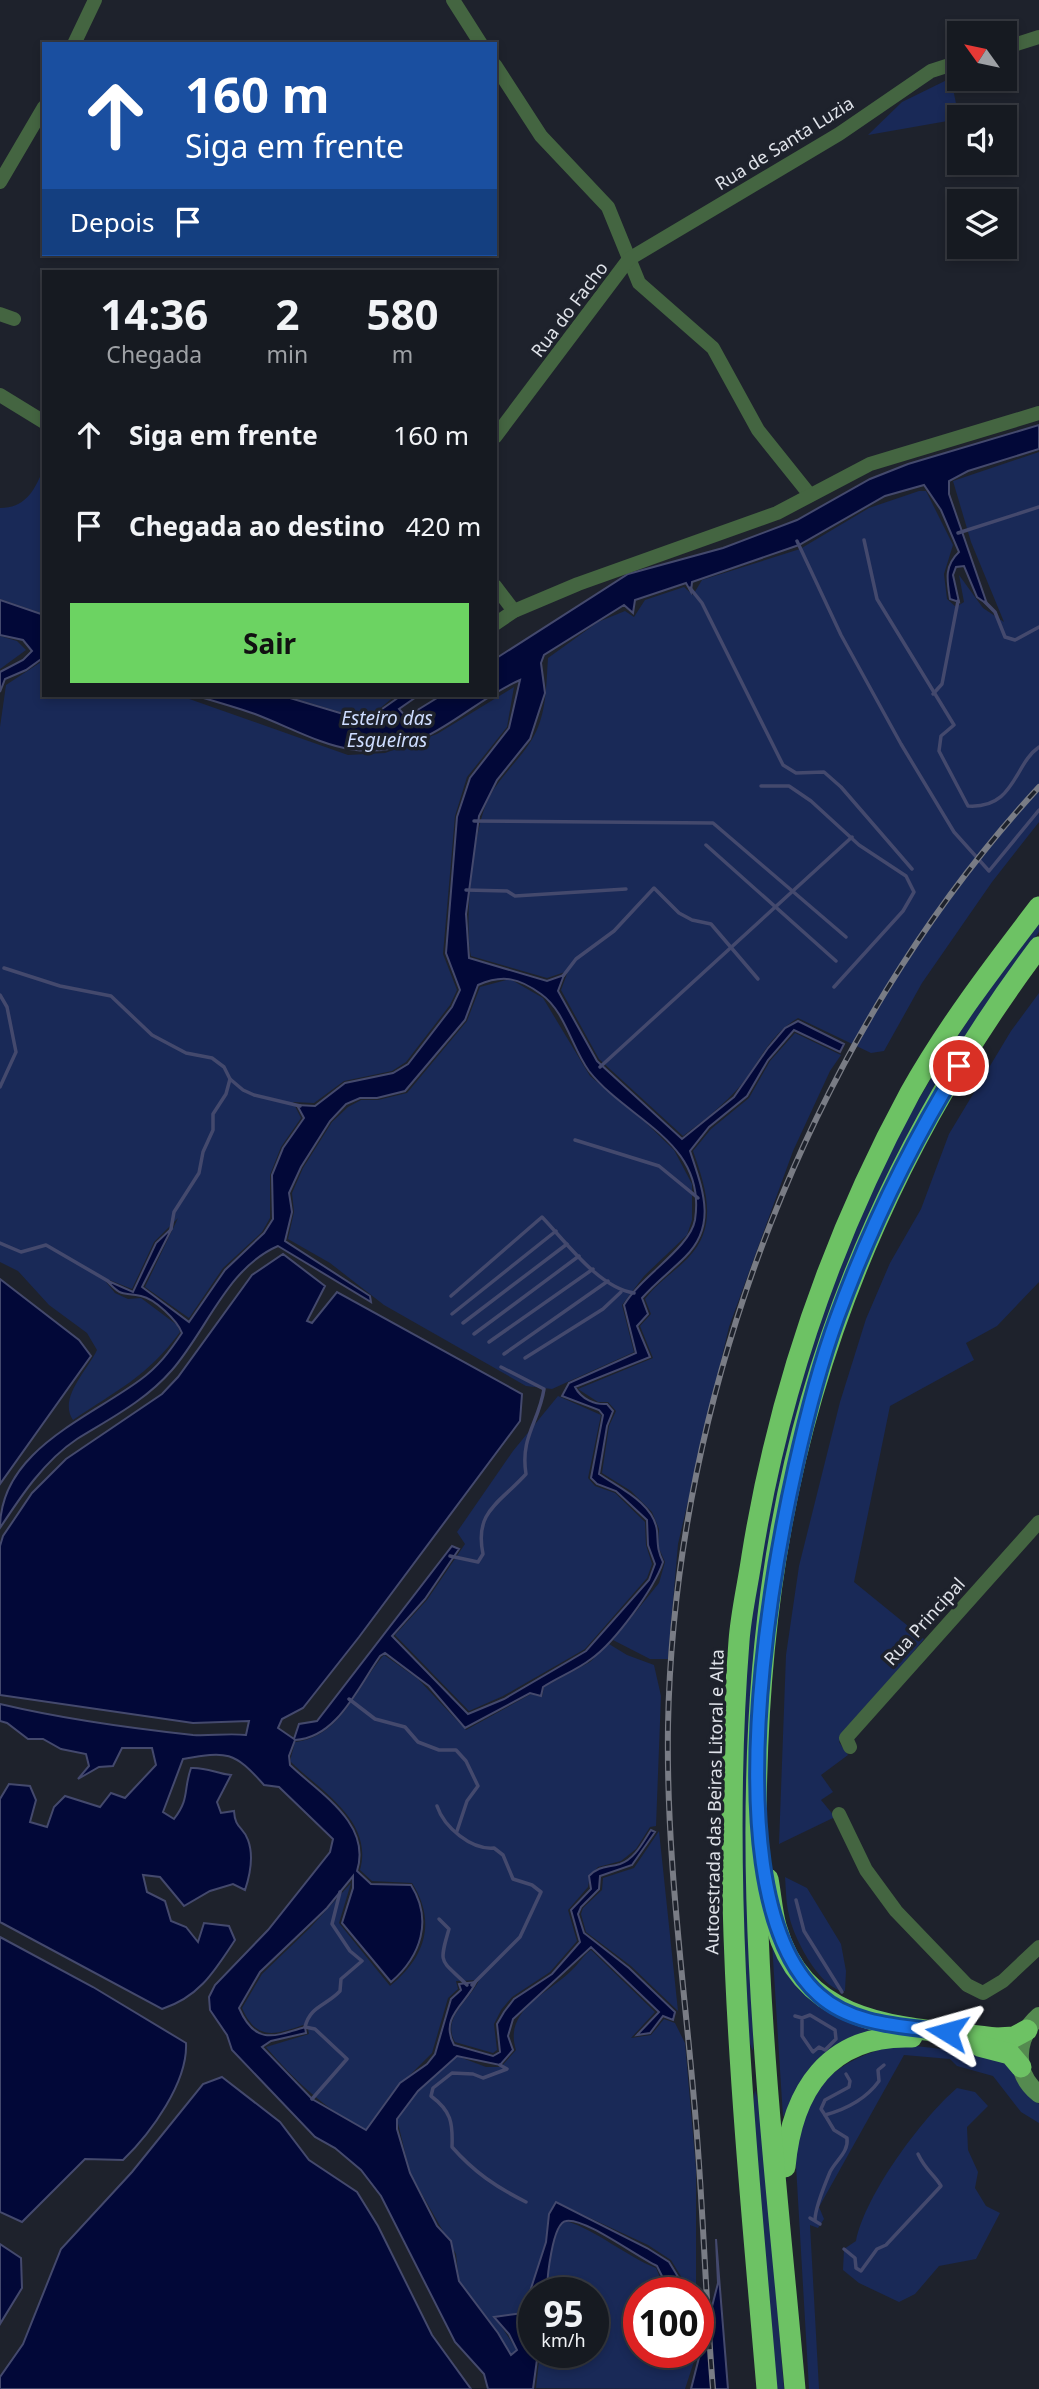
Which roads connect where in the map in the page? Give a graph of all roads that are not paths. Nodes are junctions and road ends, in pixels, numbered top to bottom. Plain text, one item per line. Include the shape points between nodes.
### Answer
1 (95, 0) edge
2 (455, 1) edge
3 (1039, 37) edge
4 (75, 42) edge
5 (480, 42) edge
6 (1017, 44) edge
7 (947, 66) edge
8 (497, 68) edge
9 (42, 111) edge
10 (1, 184) edge
11 (629, 259) junction
12 (0, 396) edge
13 (1039, 413) edge
14 (42, 421) edge
15 (497, 433) edge
16 (810, 495) junction
17 (497, 589) edge
18 (514, 611) junction
19 (497, 623) edge
20 (1039, 907) edge
21 (1039, 947) edge
22 (1039, 1524) edge
23 (850, 1747) dead end
24 (839, 1814) dead end
25 (758, 1839) junction
26 (1039, 1947) edge
27 (1033, 2023) edge
28 (1021, 2067) junction
29 (1039, 2094) edge
30 (780, 2218) junction
31 (766, 2389) edge
32 (795, 2389) edge

1 - 4 street
2 - 5 street
3 - 6 street
7 - 11 street, Rua de Santa Luzia via 931,71 839,134
8 - 11 street, Rua do Facho via 541,136 608,208
9 - 10 street
11 - 15 street, Rua do Facho
11 - 16 street via 639,283 713,348 758,430
12 - 14 street
13 - 16 street via 870,464
16 - 18 street via 777,513 578,583
17 - 18 street
18 - 19 street
20 - 31 highway, Autoestrada das Beiras Litoral e Alta via 975,991 911,1091 855,1204 813,1310 779,1423 757,1526 739,1637 732,1900 738,2048
21 - 25 highway via 996,1005 934,1106 878,1215 828,1346 803,1426 780,1531 759,1737
22 - 23 street, Rua Principal via 845,1738
24 - 26 street via 866,1870 897,1911 967,1985 983,1993
25 - 27 highway via 787,1956 804,1981 834,2007 871,2021 997,2038 1014,2037
25 - 30 highway via 764,2043
27 - 28 street via 1020,2047
28 - 29 street
28 - 30 highway via 997,2048 921,2038 870,2040 850,2050 815,2078 793,2116
30 - 32 highway

